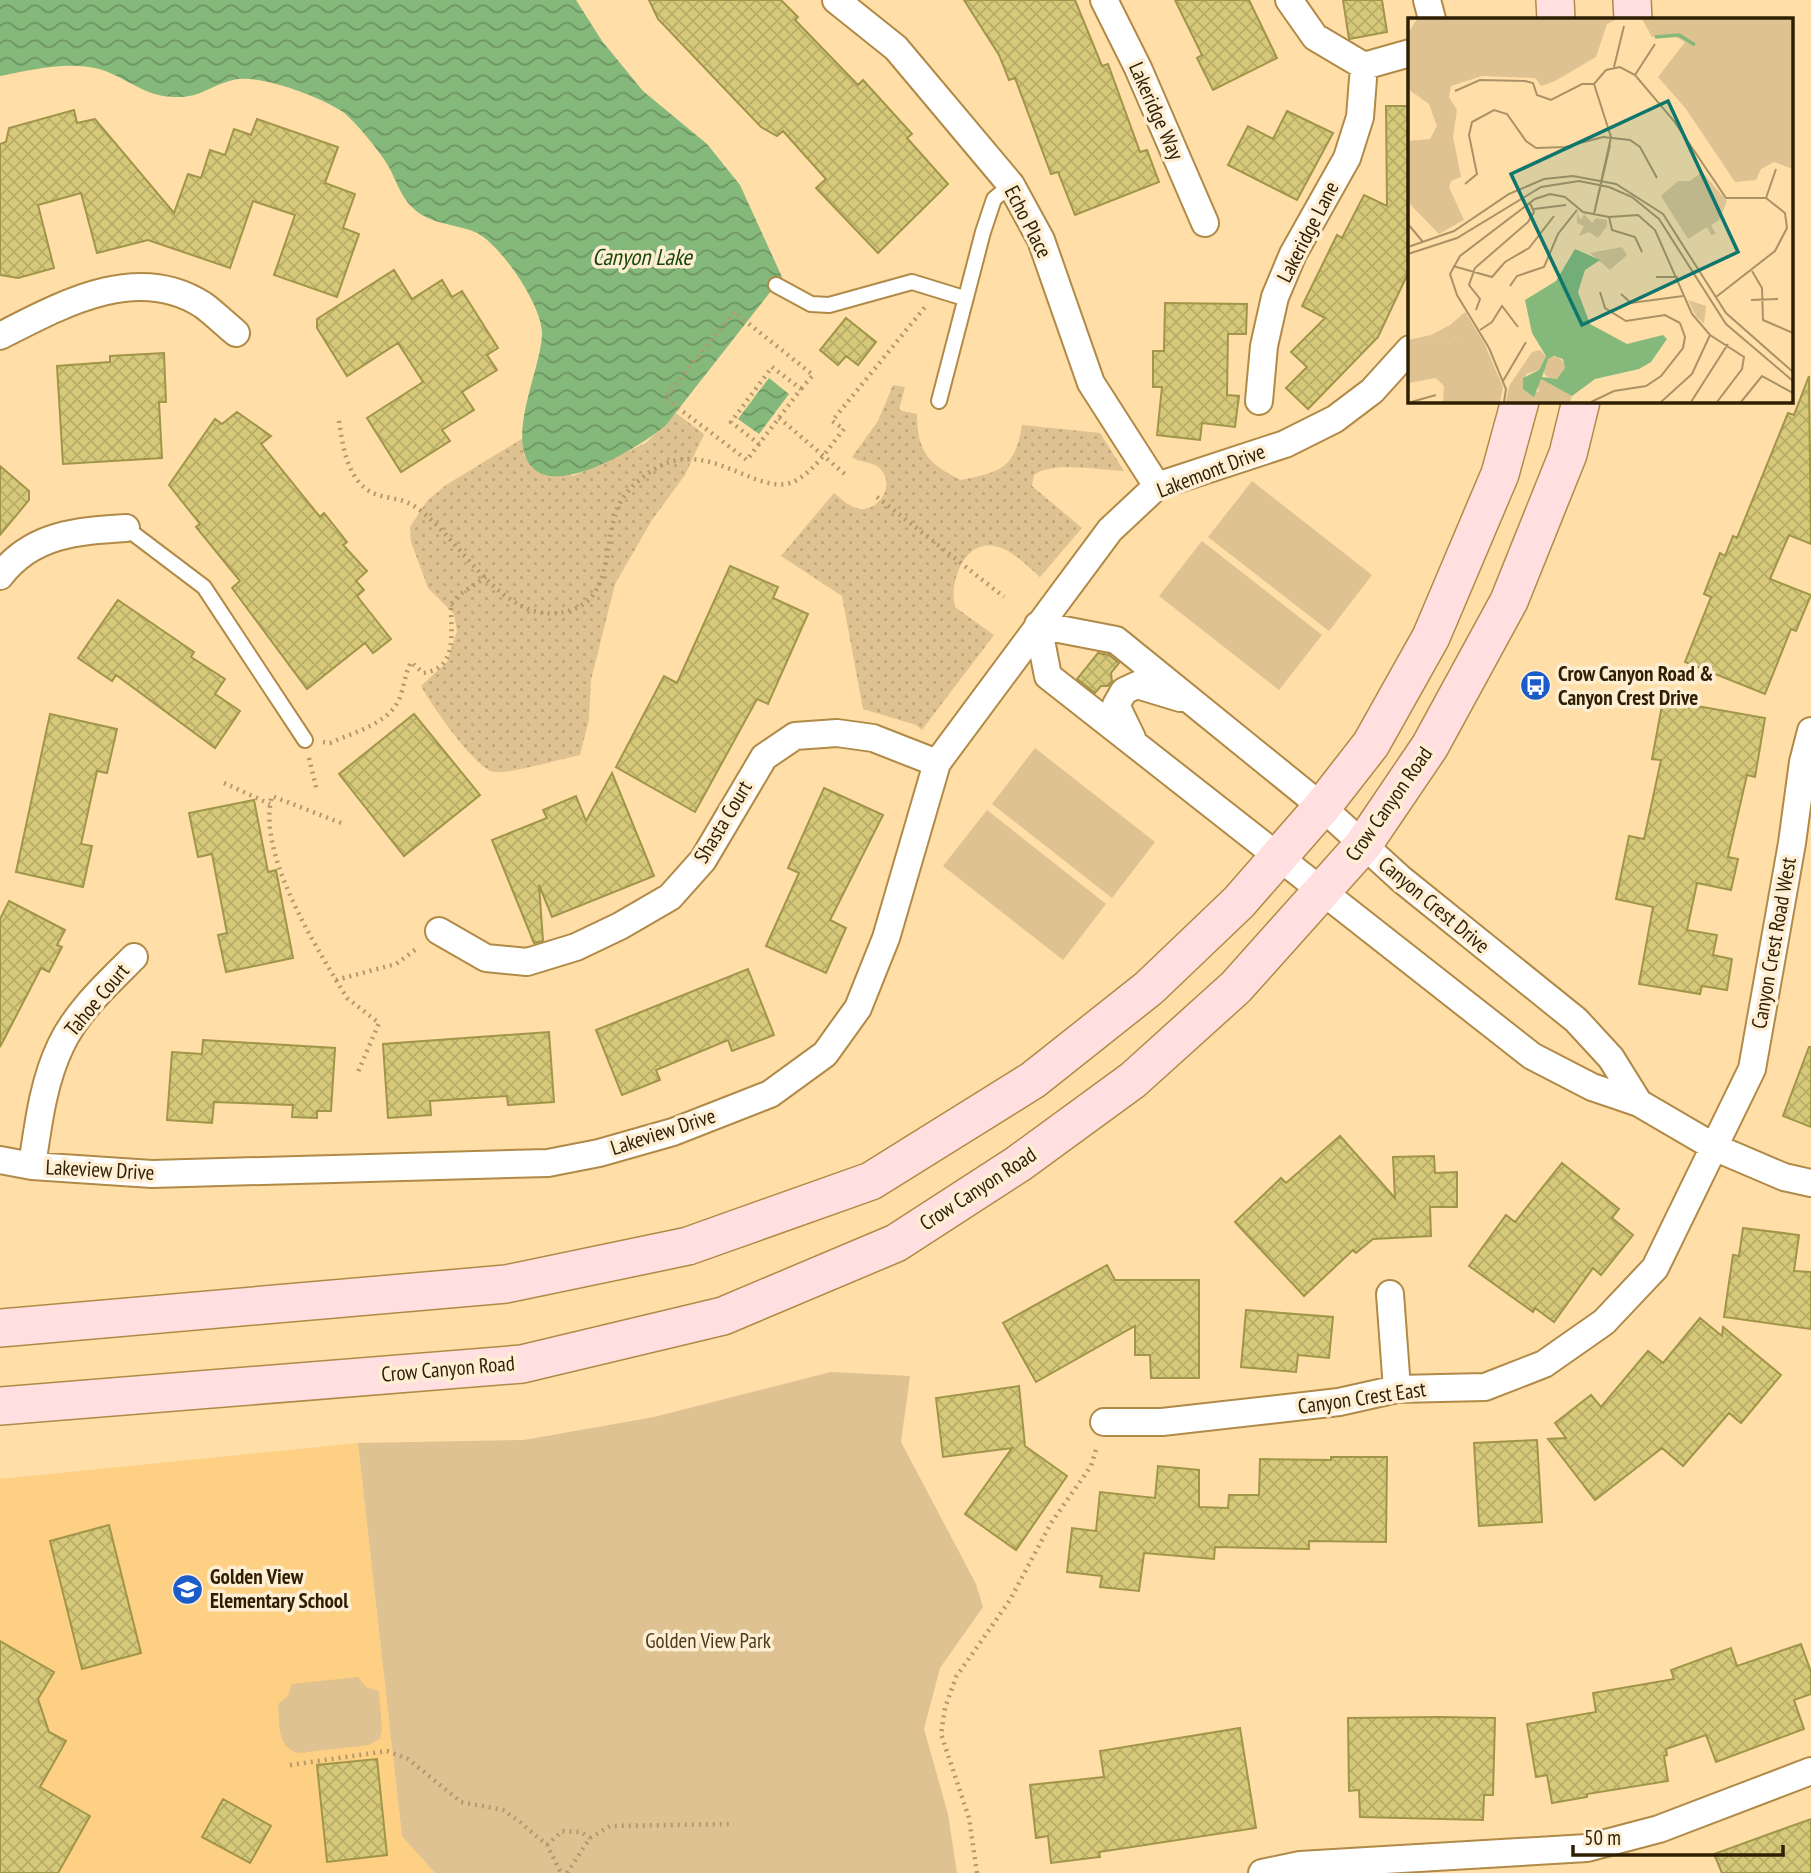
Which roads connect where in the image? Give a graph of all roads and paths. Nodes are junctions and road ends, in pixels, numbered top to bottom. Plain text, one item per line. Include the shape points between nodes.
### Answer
1 (836, 0) edge
2 (1104, 0) edge
3 (1289, 0) edge
4 (1427, 0) edge
5 (1555, 0) edge
6 (1632, 0) edge
7 (1432, 18) edge
8 (1556, 18) edge
9 (1633, 18) edge
10 (1408, 54) edge
11 (1364, 65) junction
12 (1011, 185) junction
13 (1205, 223) dead end
14 (776, 285) dead end
15 (964, 298) junction
16 (957, 323) junction
17 (236, 333) dead end
18 (0, 336) edge
19 (1408, 351) edge
20 (801, 389) junction
21 (939, 401) dead end
22 (1259, 401) dead end
23 (1520, 402) edge
24 (1581, 402) edge
25 (779, 418) junction
26 (339, 421) dead end
27 (759, 444) junction
28 (823, 455) junction
29 (846, 475) dead end
30 (1157, 486) junction
31 (877, 497) dead end
32 (126, 528) joint
33 (0, 576) edge
34 (486, 577) junction
35 (1004, 597) dead end
36 (1038, 625) junction
37 (1191, 701) junction
38 (1811, 731) edge
39 (305, 740) junction
40 (1135, 745) junction
41 (937, 763) junction
42 (224, 783) dead end
43 (317, 791) dead end
44 (270, 804) junction
45 (1322, 807) junction
46 (341, 823) dead end
47 (1363, 845) junction
48 (1801, 845) edge
49 (1278, 856) junction
50 (1325, 890) junction
51 (439, 931) joint
52 (134, 957) dead end
53 (336, 980) junction
54 (358, 1072) dead end
55 (1639, 1103) junction
56 (1716, 1148) junction
57 (0, 1160) edge
58 (32, 1166) junction
59 (1811, 1183) edge
60 (1390, 1294) dead end
61 (0, 1328) edge
62 (1397, 1389) junction
63 (0, 1406) edge
64 (1104, 1422) joint
65 (290, 1765) dead end
66 (1811, 1771) edge
67 (734, 1824) dead end
68 (590, 1838) junction
69 (547, 1845) junction
70 (561, 1873) edge
71 (567, 1873) edge
72 (976, 1873) edge
73 (1262, 1873) edge

1 - 12 street, Echo Place via 896,48
2 - 13 street, Lakeridge Way
3 - 11 street via 1315,37
4 - 7 street
5 - 8 main road
6 - 9 main road
10 - 11 street
11 - 22 street, Lakeridge Lane via 1360,117 1347,158 1293,254 1275,297
12 - 15 lane via 994,199
12 - 30 street, Echo Place via 1041,240 1091,383
14 - 15 lane via 798,299 829,305 912,282
15 - 16 lane
16 - 21 lane
16 - 28 path via 923,306 832,421 844,429
17 - 18 street via 202,304 160,287 120,288 64,304
19 - 30 street, Lakemont Drive via 1372,391 1335,419 1285,444
20 - 25 path
20 - 27 path via 772,367 731,422
20 - 27 path via 813,375 734,312 665,398 747,460
23 - 45 main road via 1500,474 1431,637 1371,744
24 - 47 main road, Crow Canyon Road via 1568,454 1509,600 1430,746
25 - 27 path
25 - 28 path
26 - 34 path via 349,466 370,494 412,504
28 - 29 path
28 - 34 path via 797,480 782,485 709,460 678,460 661,466 632,486 620,502 598,585 578,608 555,613 527,610
30 - 36 street, Lakemont Drive via 1110,530
31 - 35 path
32 - 33 street via 70,532 38,543
32 - 39 lane via 204,587
34 - 39 path via 452,604 453,641 442,665 423,673 411,662 401,695 374,724 330,743
36 - 37 street, Canyon Crest Drive via 1116,640
36 - 40 street, Canyon Crest Drive via 1048,676
36 - 41 street, Lakeview Drive
37 - 40 street via 1138,685 1124,691 1116,705
37 - 45 street, Canyon Crest Drive
38 - 48 street, Canyon Crest Road West via 1803,762
39 - 43 path
40 - 49 street, Canyon Crest Drive
41 - 51 street, Shasta Court via 873,738 837,733 795,736 764,757 702,860 670,897 620,926 576,947 527,962 486,958
41 - 58 street, Lakeview Drive via 887,938 858,1008 825,1054 770,1094 673,1132 548,1163 152,1174
42 - 44 path
44 - 46 path via 272,796
44 - 53 path via 270,834 298,915
45 - 47 street, Canyon Crest Drive
45 - 49 main road
47 - 50 main road, Crow Canyon Road
47 - 55 street, Canyon Crest Drive via 1576,1020 1611,1058
48 - 56 street, Canyon Crest Road West via 1752,1069
49 - 50 street, Canyon Crest Drive
49 - 61 main road via 1239,902 1139,996 1033,1080 870,1181 688,1246 506,1284
50 - 55 street, Canyon Crest Drive via 1532,1056 1591,1087
50 - 63 main road, Crow Canyon Road via 1236,987 1133,1080 1018,1164 896,1243 723,1316 522,1364
51 - 53 path via 396,964
52 - 58 street, Tahoe Court via 98,993 61,1044 42,1104
53 - 54 path via 347,998 379,1023
55 - 56 street, Canyon Crest Drive
56 - 59 street, Canyon Crest Drive via 1784,1177
56 - 62 street, Canyon Crest East via 1655,1268 1604,1322 1544,1364 1485,1387
57 - 58 street, Lakeview Drive
60 - 62 street
62 - 64 street, Canyon Crest East via 1325,1404 1162,1422
64 - 72 path via 1091,1466 1051,1523 1010,1601 956,1677 945,1707 941,1734 969,1818
65 - 69 path via 387,1751 408,1759 461,1802 503,1810
66 - 73 street via 1659,1829 1587,1848 1300,1866
67 - 68 path via 610,1826
68 - 69 path via 582,1832 562,1831
68 - 71 path
69 - 70 path

